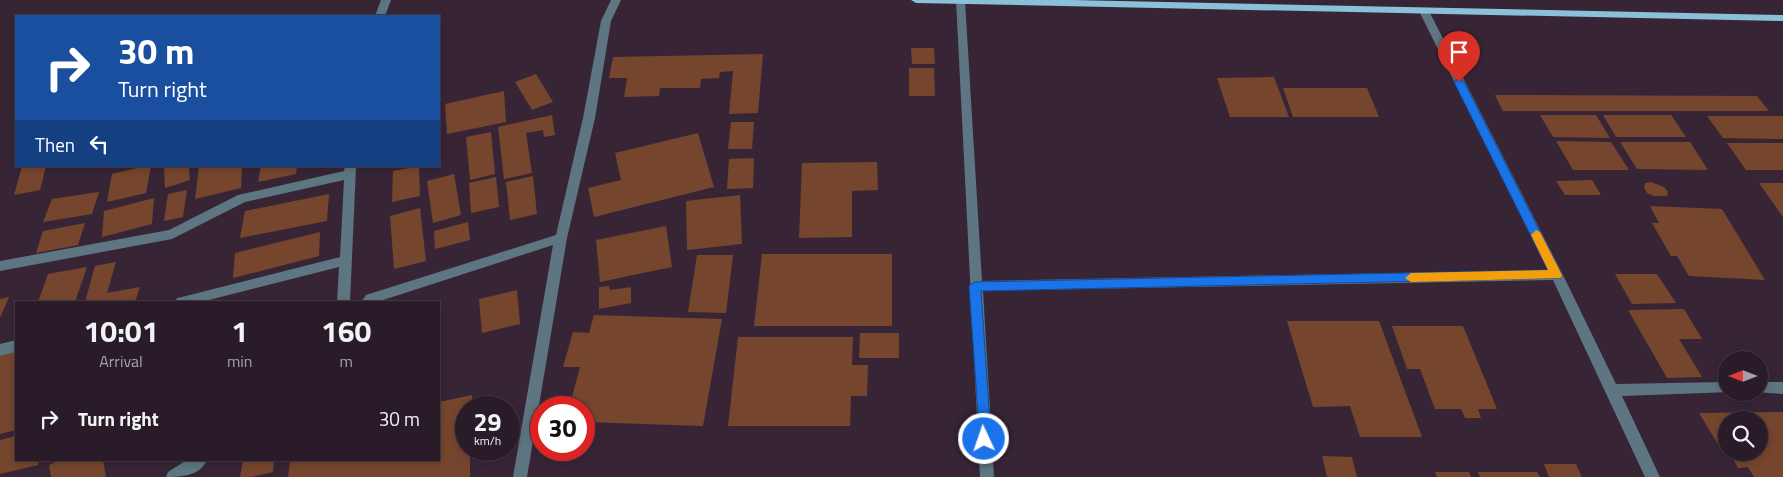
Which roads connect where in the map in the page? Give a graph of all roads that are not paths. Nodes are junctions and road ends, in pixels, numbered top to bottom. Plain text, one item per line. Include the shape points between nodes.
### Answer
1 (386, 0) edge
2 (616, 0) edge
3 (916, 0) edge
4 (960, 2) junction
5 (1424, 11) junction
6 (380, 15) edge
7 (1783, 18) edge
8 (349, 170) edge
9 (561, 238) junction
10 (346, 260) junction
11 (0, 266) edge
12 (1557, 275) junction
13 (975, 286) junction
14 (186, 301) edge
15 (344, 301) edge
16 (369, 301) edge
17 (15, 346) edge
18 (0, 350) edge
19 (1718, 388) edge
20 (1768, 388) edge
21 (1783, 388) edge
22 (1611, 390) junction
23 (198, 461) edge
24 (173, 477) edge
25 (520, 477) edge
26 (987, 477) edge
27 (1654, 477) edge

1 - 6 street
2 - 9 street via 606,20
3 - 4 main road
4 - 5 main road
4 - 13 street
5 - 7 main road
5 - 12 street
8 - 10 street
8 - 11 street via 242,198 172,234
9 - 16 street
9 - 25 street
10 - 14 street
10 - 15 street
12 - 13 street
12 - 22 street
13 - 26 street
17 - 18 street
19 - 22 street
20 - 21 street
22 - 27 street
23 - 24 street

